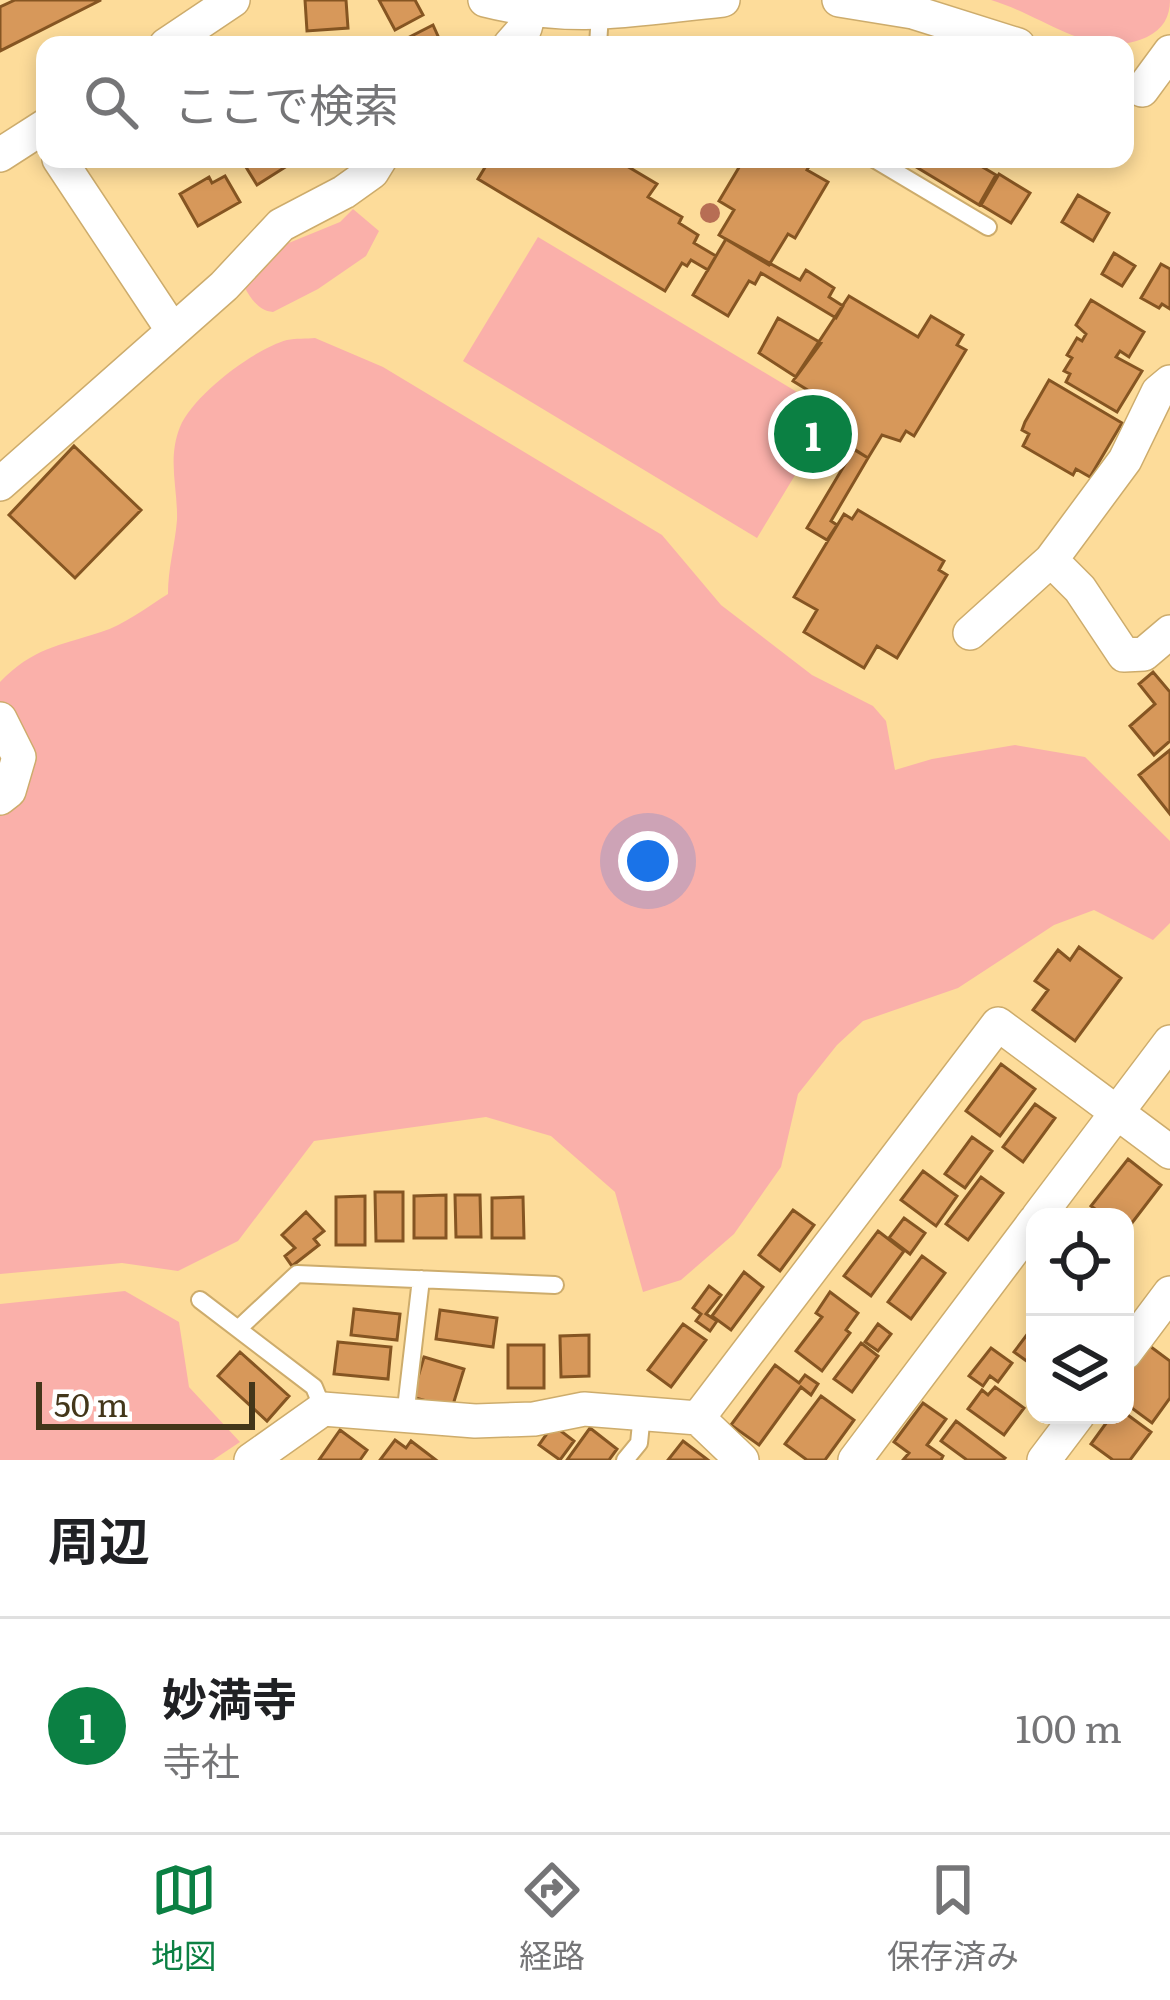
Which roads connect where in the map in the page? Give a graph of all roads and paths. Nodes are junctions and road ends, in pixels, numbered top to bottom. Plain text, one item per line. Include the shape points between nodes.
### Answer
1 (233, 0) edge
2 (485, 0) edge
3 (723, 0) edge
4 (839, 0) edge
5 (530, 9) junction
6 (599, 30) edge
7 (179, 36) edge
8 (518, 36) edge
9 (992, 36) edge
10 (1170, 52) edge
11 (1146, 90) edge
12 (36, 135) edge
13 (0, 155) edge
14 (65, 168) edge
15 (374, 168) edge
16 (889, 168) edge
17 (988, 227) dead end
18 (173, 331) junction
19 (1170, 382) edge
20 (0, 484) edge
21 (1051, 560) junction
22 (1170, 632) edge
23 (970, 633) dead end
24 (0, 719) edge
25 (0, 798) edge
26 (1170, 1042) edge
27 (1117, 1113) junction
28 (1170, 1153) edge
29 (1044, 1208) edge
30 (1026, 1232) edge
31 (421, 1280) junction
32 (555, 1285) dead end
33 (1170, 1293) edge
34 (200, 1300) dead end
35 (238, 1329) junction
36 (1159, 1331) edge
37 (323, 1409) junction
38 (642, 1414) junction
39 (405, 1418) junction
40 (698, 1418) junction
41 (1071, 1424) edge
42 (251, 1460) edge
43 (626, 1460) edge
44 (742, 1460) edge
45 (854, 1460) edge
46 (1044, 1460) edge

1 - 7 street
2 - 5 street
3 - 6 street
4 - 9 street
5 - 6 street
5 - 8 street
10 - 11 street
12 - 13 street
14 - 18 street
15 - 18 street via 280,225
16 - 17 lane
18 - 20 street
19 - 21 street
21 - 22 street via 1081,589 1124,655 1144,654
21 - 23 street
24 - 25 street via 19,758
26 - 27 street
27 - 28 street
27 - 29 street
27 - 40 street via 998,1024
30 - 45 street
31 - 32 lane
31 - 35 lane via 297,1274
31 - 39 lane
33 - 36 street
34 - 35 lane
35 - 37 lane via 314,1387
37 - 39 street
37 - 42 street
38 - 39 street
38 - 40 street
38 - 43 lane via 639,1443
40 - 44 street
41 - 46 street

